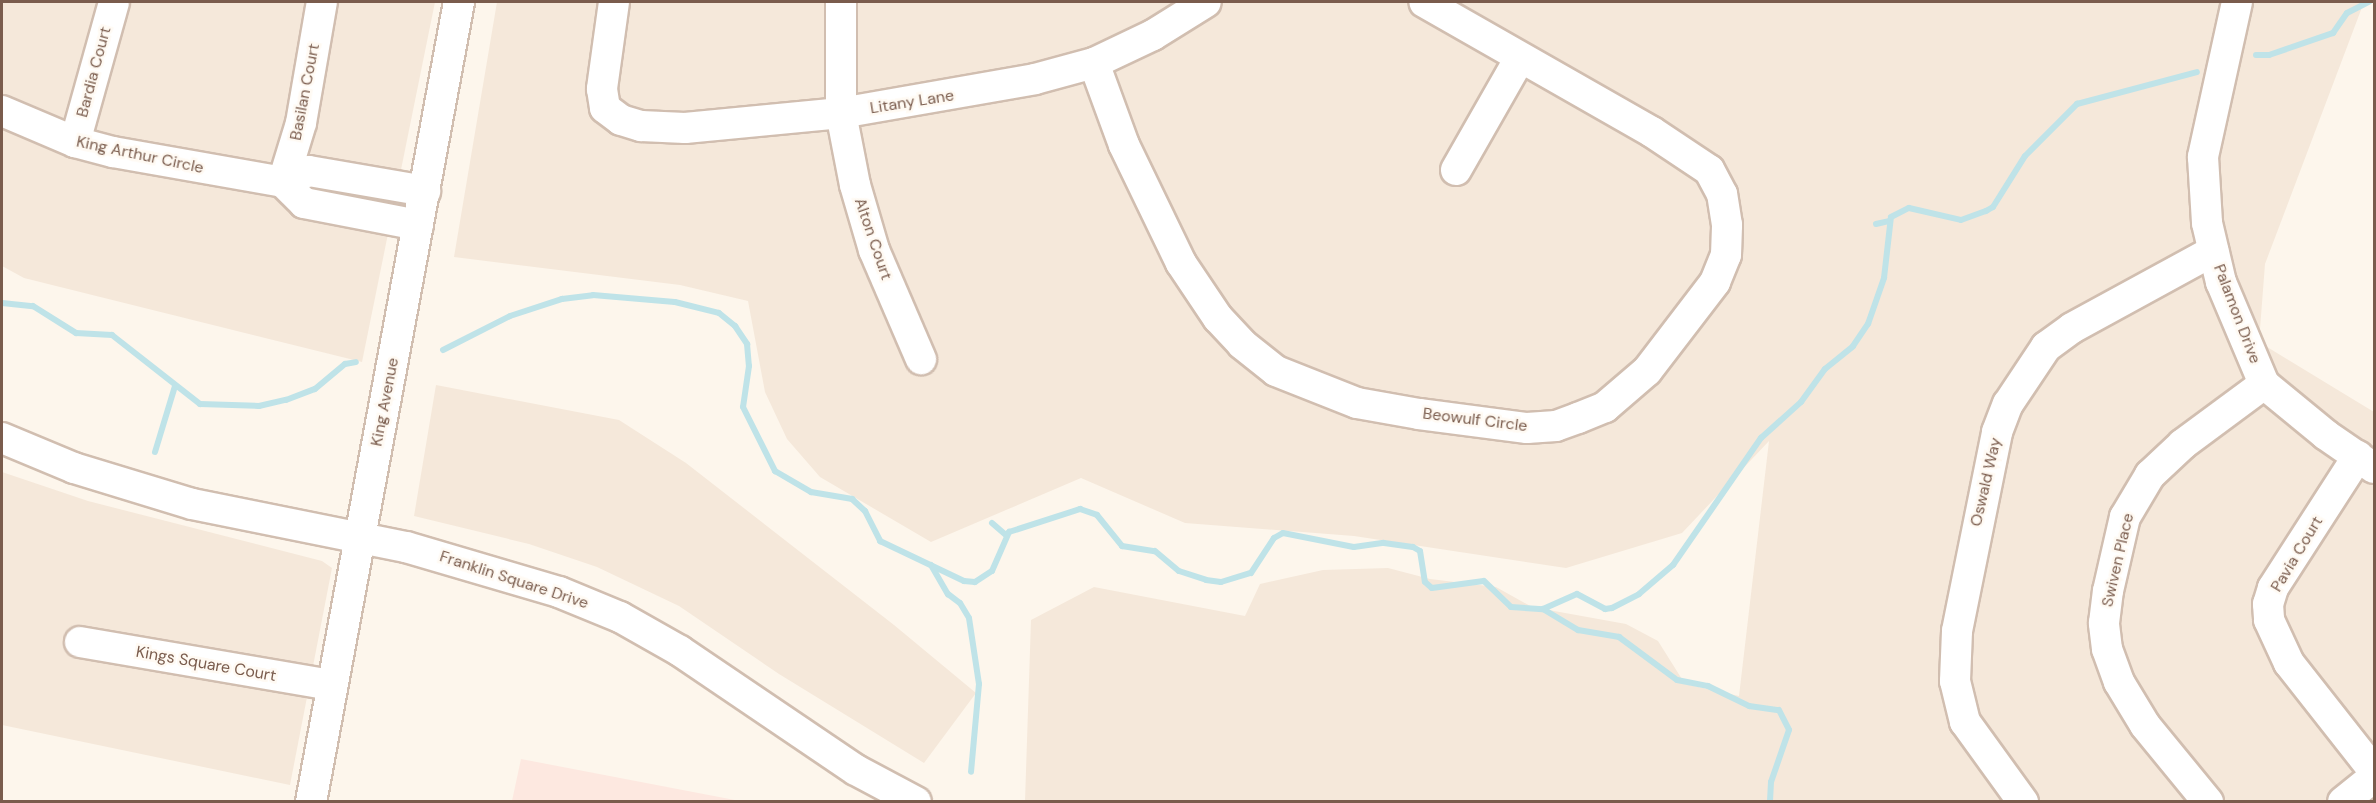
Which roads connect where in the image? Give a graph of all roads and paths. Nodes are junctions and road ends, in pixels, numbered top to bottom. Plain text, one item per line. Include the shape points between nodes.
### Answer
1 (114, 2) edge
2 (322, 2) edge
3 (459, 2) edge
4 (614, 2) edge
5 (840, 2) edge
6 (1206, 2) edge
7 (1424, 2) edge
8 (2237, 2) edge
9 (1520, 58) junction
10 (1094, 63) junction
11 (2, 111) edge
12 (841, 113) junction
13 (75, 142) junction
14 (1456, 170) dead end
15 (283, 182) junction
16 (425, 191) junction
17 (418, 225) junction
18 (2213, 251) junction
19 (921, 359) dead end
20 (2265, 384) junction
21 (2, 438) edge
22 (2366, 462) edge
23 (360, 539) junction
24 (80, 642) dead end
25 (332, 686) junction
26 (2374, 771) edge
27 (2374, 777) edge
28 (311, 801) edge
29 (916, 801) edge
30 (2024, 801) edge
31 (2208, 801) edge
32 (2343, 801) edge

1 - 13 street, Bardia Court
2 - 15 street, Basilan Court via 301,123
3 - 16 street, King Avenue
4 - 12 street, Litany Lane via 602,89 605,108 621,120 641,126 685,128
5 - 12 street, Alton Court
6 - 10 street, Litany Lane via 1153,35
7 - 9 street, Beowulf Circle
8 - 18 street, Palamon Drive via 2203,157 2203,189
9 - 10 street, Beowulf Circle via 1652,132 1709,170 1722,194 1727,225 1726,255 1715,282 1647,371 1605,407 1556,426 1527,428 1357,403 1276,371 1242,344 1201,294 1154,211
9 - 14 street
10 - 12 street, Litany Lane via 988,89
11 - 13 street, King Arthur Circle
12 - 19 street, Alton Court via 855,185 874,250
13 - 15 street, King Arthur Circle
15 - 16 street via 309,171
15 - 17 street via 304,203
16 - 17 street, King Avenue
17 - 23 street, King Avenue
18 - 20 street, Palamon Drive via 2221,282
18 - 30 street, Oswald Way via 2072,328 2046,347 2007,404 1997,432 1957,631 1955,681 1965,722
20 - 22 street, Palamon Drive via 2288,406
20 - 31 street, Swiven Place via 2183,444 2150,475 2125,517 2108,591 2104,623 2107,649 2119,682 2145,725
21 - 23 street, Franklin Square Drive via 133,488 223,512
22 - 26 street, Pavia Court via 2273,588 2268,604 2269,620 2289,663
23 - 25 street, King Avenue
23 - 29 street, Franklin Square Drive via 478,565 559,592 620,618 751,697 856,770
24 - 25 street, Kings Square Court
25 - 28 street, King Avenue
27 - 32 street

